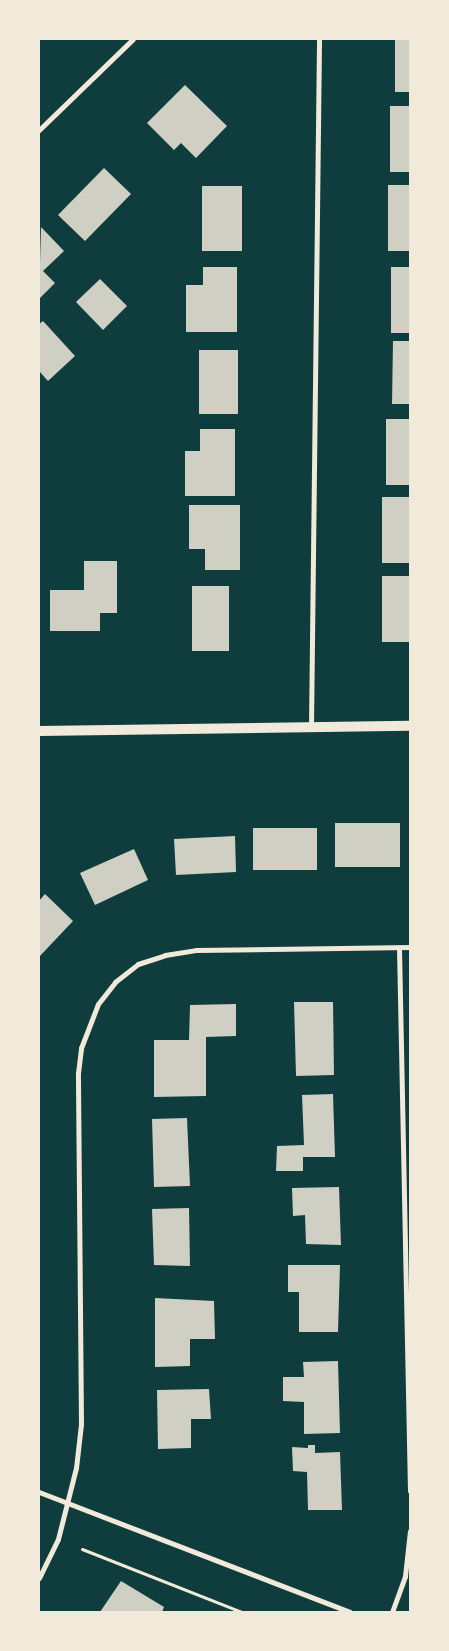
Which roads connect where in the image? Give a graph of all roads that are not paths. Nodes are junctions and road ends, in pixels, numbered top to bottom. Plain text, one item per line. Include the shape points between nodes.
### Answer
1 (133, 39) edge
2 (319, 39) edge
3 (39, 130) edge
4 (410, 726) edge
5 (310, 727) junction
6 (39, 731) edge
7 (410, 947) edge
8 (399, 948) junction
9 (410, 1491) edge
10 (39, 1492) edge
11 (69, 1504) junction
12 (410, 1531) edge
13 (39, 1578) edge
14 (350, 1612) edge
15 (392, 1612) edge

1 - 3 street
2 - 5 street
4 - 5 main road
5 - 6 main road
7 - 8 street
8 - 9 street
8 - 11 street via 196,950 165,955 138,964 116,982 98,1004 82,1048 78,1073 81,1424
10 - 11 street
11 - 13 street via 58,1539
11 - 14 street
12 - 15 street via 405,1576

